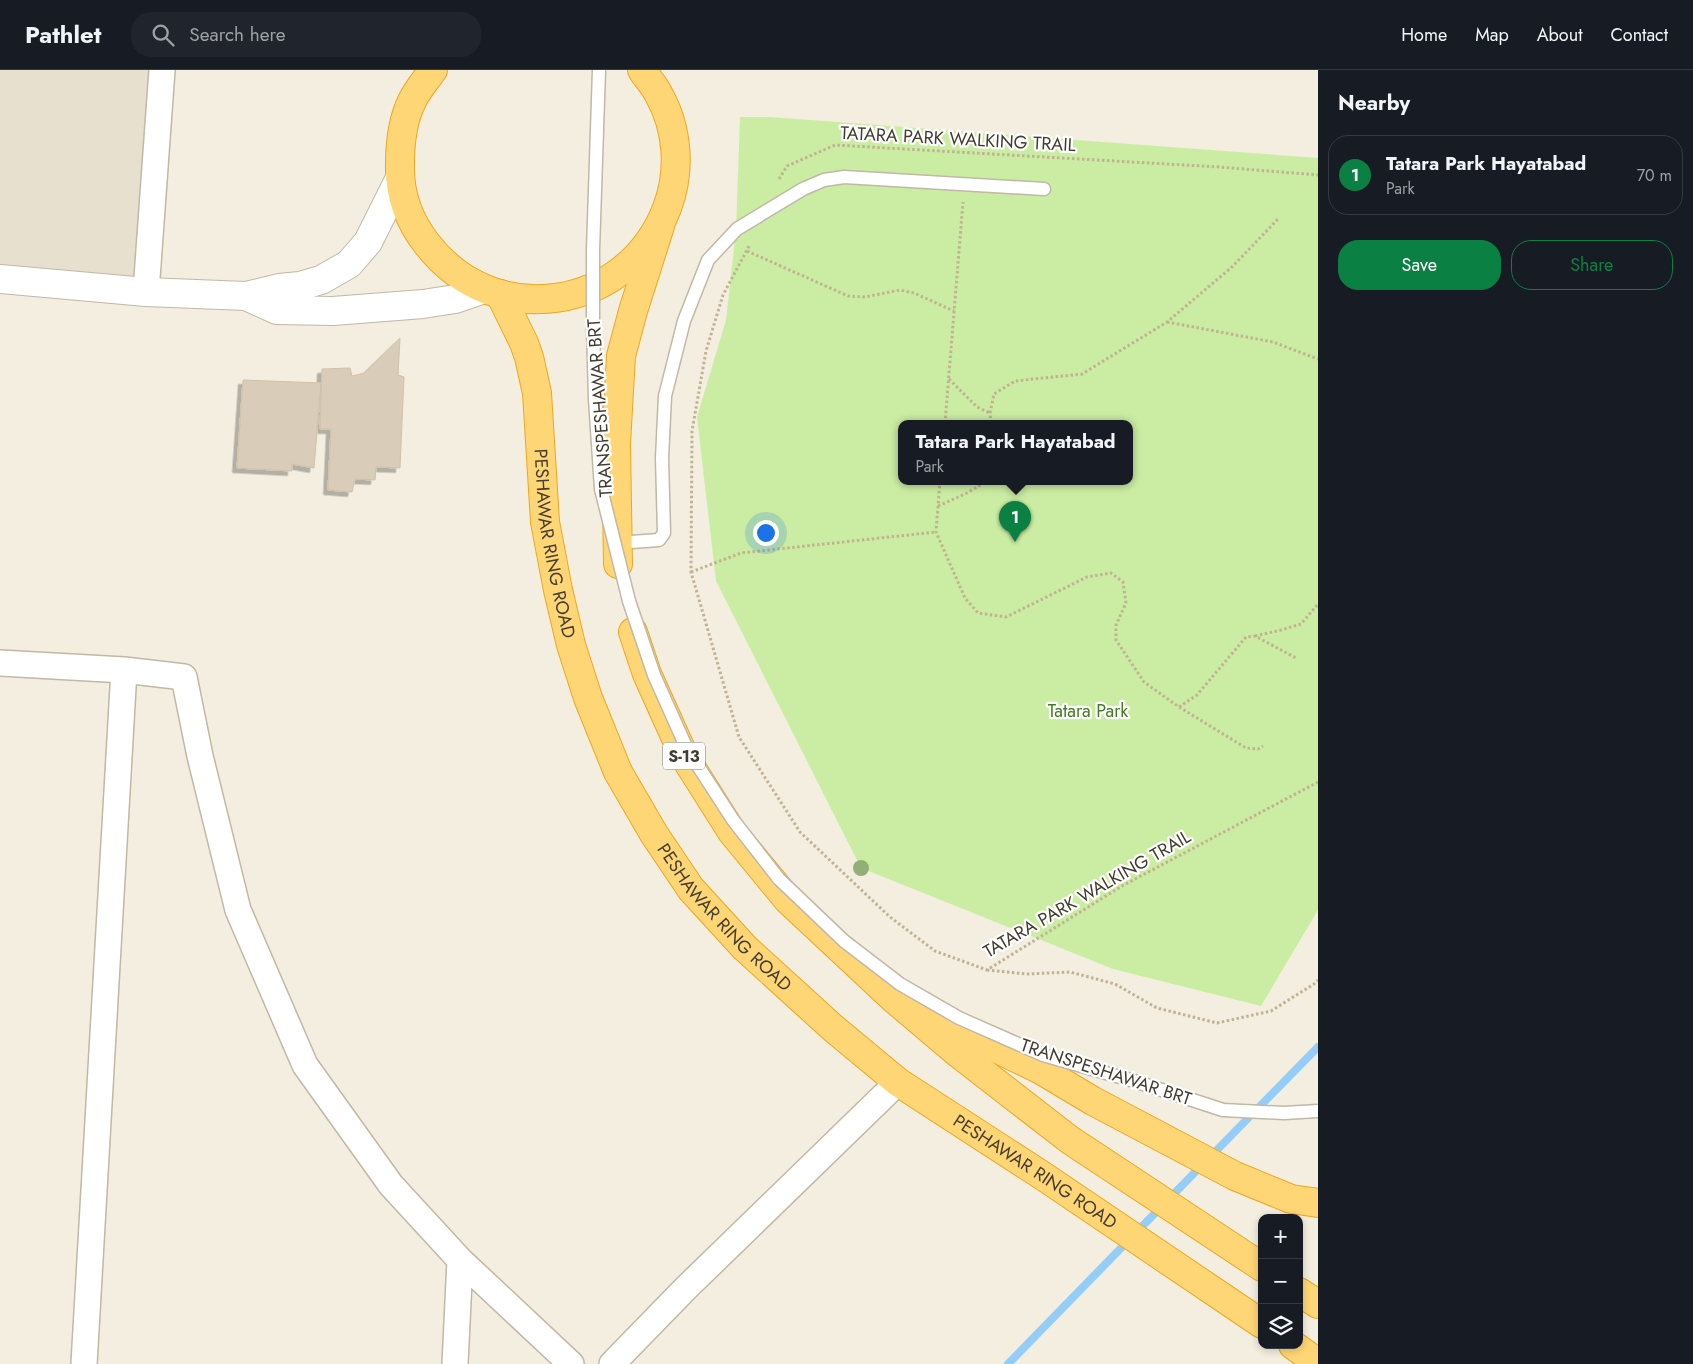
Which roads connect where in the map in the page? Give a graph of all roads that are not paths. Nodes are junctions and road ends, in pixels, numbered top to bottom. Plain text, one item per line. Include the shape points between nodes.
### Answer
1 (162, 70) edge
2 (433, 70) edge
3 (599, 70) edge
4 (642, 70) edge
5 (399, 180) junction
6 (1044, 189) dead end
7 (660, 226) junction
8 (0, 279) edge
9 (146, 292) junction
10 (492, 292) junction
11 (246, 296) junction
12 (617, 543) junction
13 (0, 663) edge
14 (124, 670) junction
15 (894, 999) junction
16 (898, 1082) junction
17 (1318, 1111) edge
18 (1318, 1203) edge
19 (460, 1260) junction
20 (1258, 1264) edge
21 (1303, 1295) edge
22 (1318, 1304) edge
23 (1258, 1321) edge
24 (1299, 1349) edge
25 (1318, 1363) edge
26 (84, 1364) edge
27 (455, 1364) edge
28 (571, 1364) edge
29 (612, 1364) edge

1 - 9 street
2 - 5 highway via 412,102 400,140
3 - 17 lane, TRANSPESHAWAR BRT, bridge via 594,327 601,489 629,601 654,675 687,749 733,820 779,879 844,942 900,984 959,1018 1043,1055 1223,1110
4 - 7 highway via 659,94 672,126 677,160 672,194
5 - 10 highway via 406,208 419,234 436,256 459,275
5 - 11 street via 368,242 349,264 321,280
6 - 12 lane via 844,177 824,180 803,190 737,229 708,260 684,321 665,396 662,458 664,533 658,540
7 - 10 highway via 643,252 619,273 592,288 562,297 539,299
7 - 12 highway, S-13 via 621,356 616,444
8 - 9 street
9 - 11 street
10 - 11 street via 423,304 333,311 277,310
10 - 16 highway, PESHAWAR RING ROAD via 524,343 529,357 537,393 545,522 558,590 588,698 618,772 691,889 745,948
12 - 15 highway, S-13 via 620,591 647,674 684,756 732,832 788,900
13 - 14 street
14 - 19 street via 184,677 238,910 305,1064 391,1185
14 - 26 street
15 - 18 highway via 1041,1070 1235,1176 1291,1199
15 - 20 highway, S-13 via 1070,1140
16 - 23 highway, PESHAWAR RING ROAD
16 - 29 street
19 - 27 street
19 - 28 street
21 - 22 highway
24 - 25 highway

